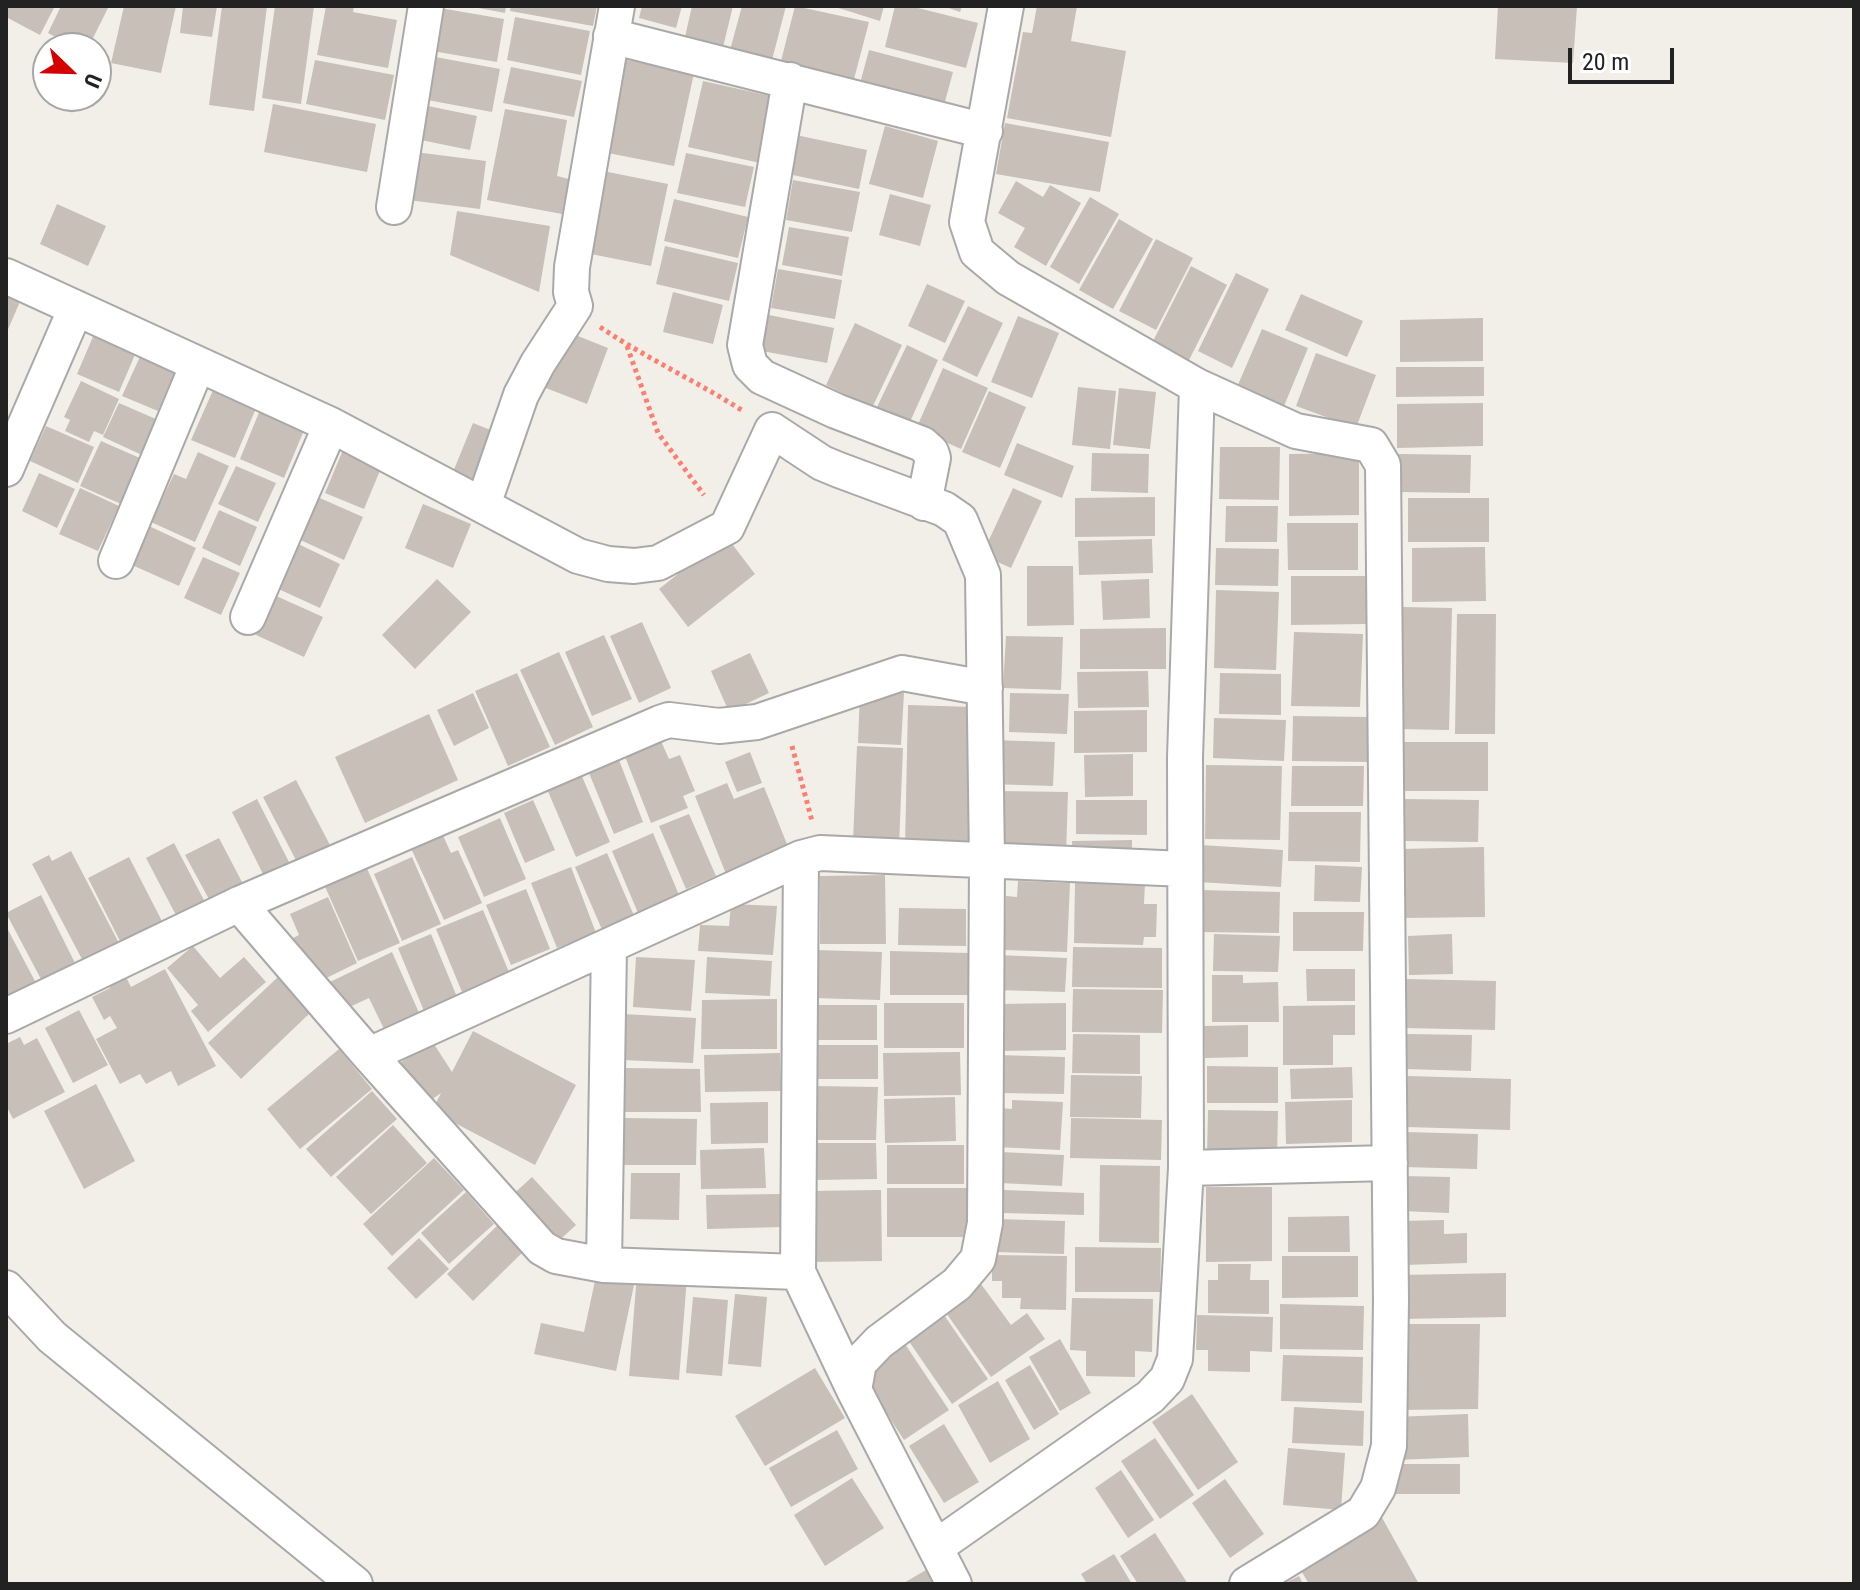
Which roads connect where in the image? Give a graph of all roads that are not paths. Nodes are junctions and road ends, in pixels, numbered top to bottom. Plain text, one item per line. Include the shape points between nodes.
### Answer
1 (426, 6) edge
2 (1006, 6) edge
3 (614, 21) edge
4 (790, 80) junction
5 (985, 131) junction
6 (394, 207) dead end
7 (6, 276) edge
8 (76, 308) junction
9 (198, 364) junction
10 (1197, 386) junction
11 (836, 411) junction
12 (331, 425) junction
13 (822, 463) junction
14 (6, 469) edge
15 (924, 503) junction
16 (483, 505) junction
17 (116, 561) dead end
18 (248, 617) dead end
19 (985, 688) junction
20 (810, 856) junction
21 (987, 862) junction
22 (1185, 869) junction
23 (239, 904) junction
24 (609, 946) junction
25 (6, 1016) edge
26 (369, 1055) junction
27 (1390, 1163) junction
28 (1186, 1168) junction
29 (604, 1265) junction
30 (798, 1272) junction
31 (6, 1288) edge
32 (854, 1390) junction
33 (936, 1547) junction
34 (355, 1584) edge
35 (954, 1584) edge
36 (1247, 1584) edge

1 - 6 street
2 - 5 street
3 - 4 street
3 - 16 street via 572,267 575,306 521,395
4 - 5 street
4 - 11 street via 746,356 762,377
5 - 10 street via 967,222 977,252 1008,278
7 - 8 street
8 - 9 street
8 - 14 street
9 - 12 street
9 - 17 street
10 - 22 street
10 - 27 street via 1296,431 1371,445 1383,465
11 - 13 street
11 - 15 street via 931,452
12 - 16 street
12 - 18 street
13 - 15 street
13 - 16 street via 772,430 727,527 658,563 634,566 578,556
15 - 19 street via 960,520 983,575
19 - 21 street
19 - 23 street via 902,673 757,722 719,726 669,720
20 - 21 street
20 - 24 street
20 - 30 street
21 - 22 street
21 - 32 street via 985,1223 978,1259 957,1284 859,1363
22 - 28 street
23 - 25 street
23 - 26 street
24 - 26 street
24 - 29 street
26 - 29 street via 542,1248 556,1256
27 - 28 street
27 - 36 street via 1389,1446 1378,1488 1363,1513
28 - 33 street via 1175,1359 1167,1379 1150,1397
29 - 30 street
30 - 32 street
31 - 34 street via 52,1337
32 - 33 street
33 - 35 street

